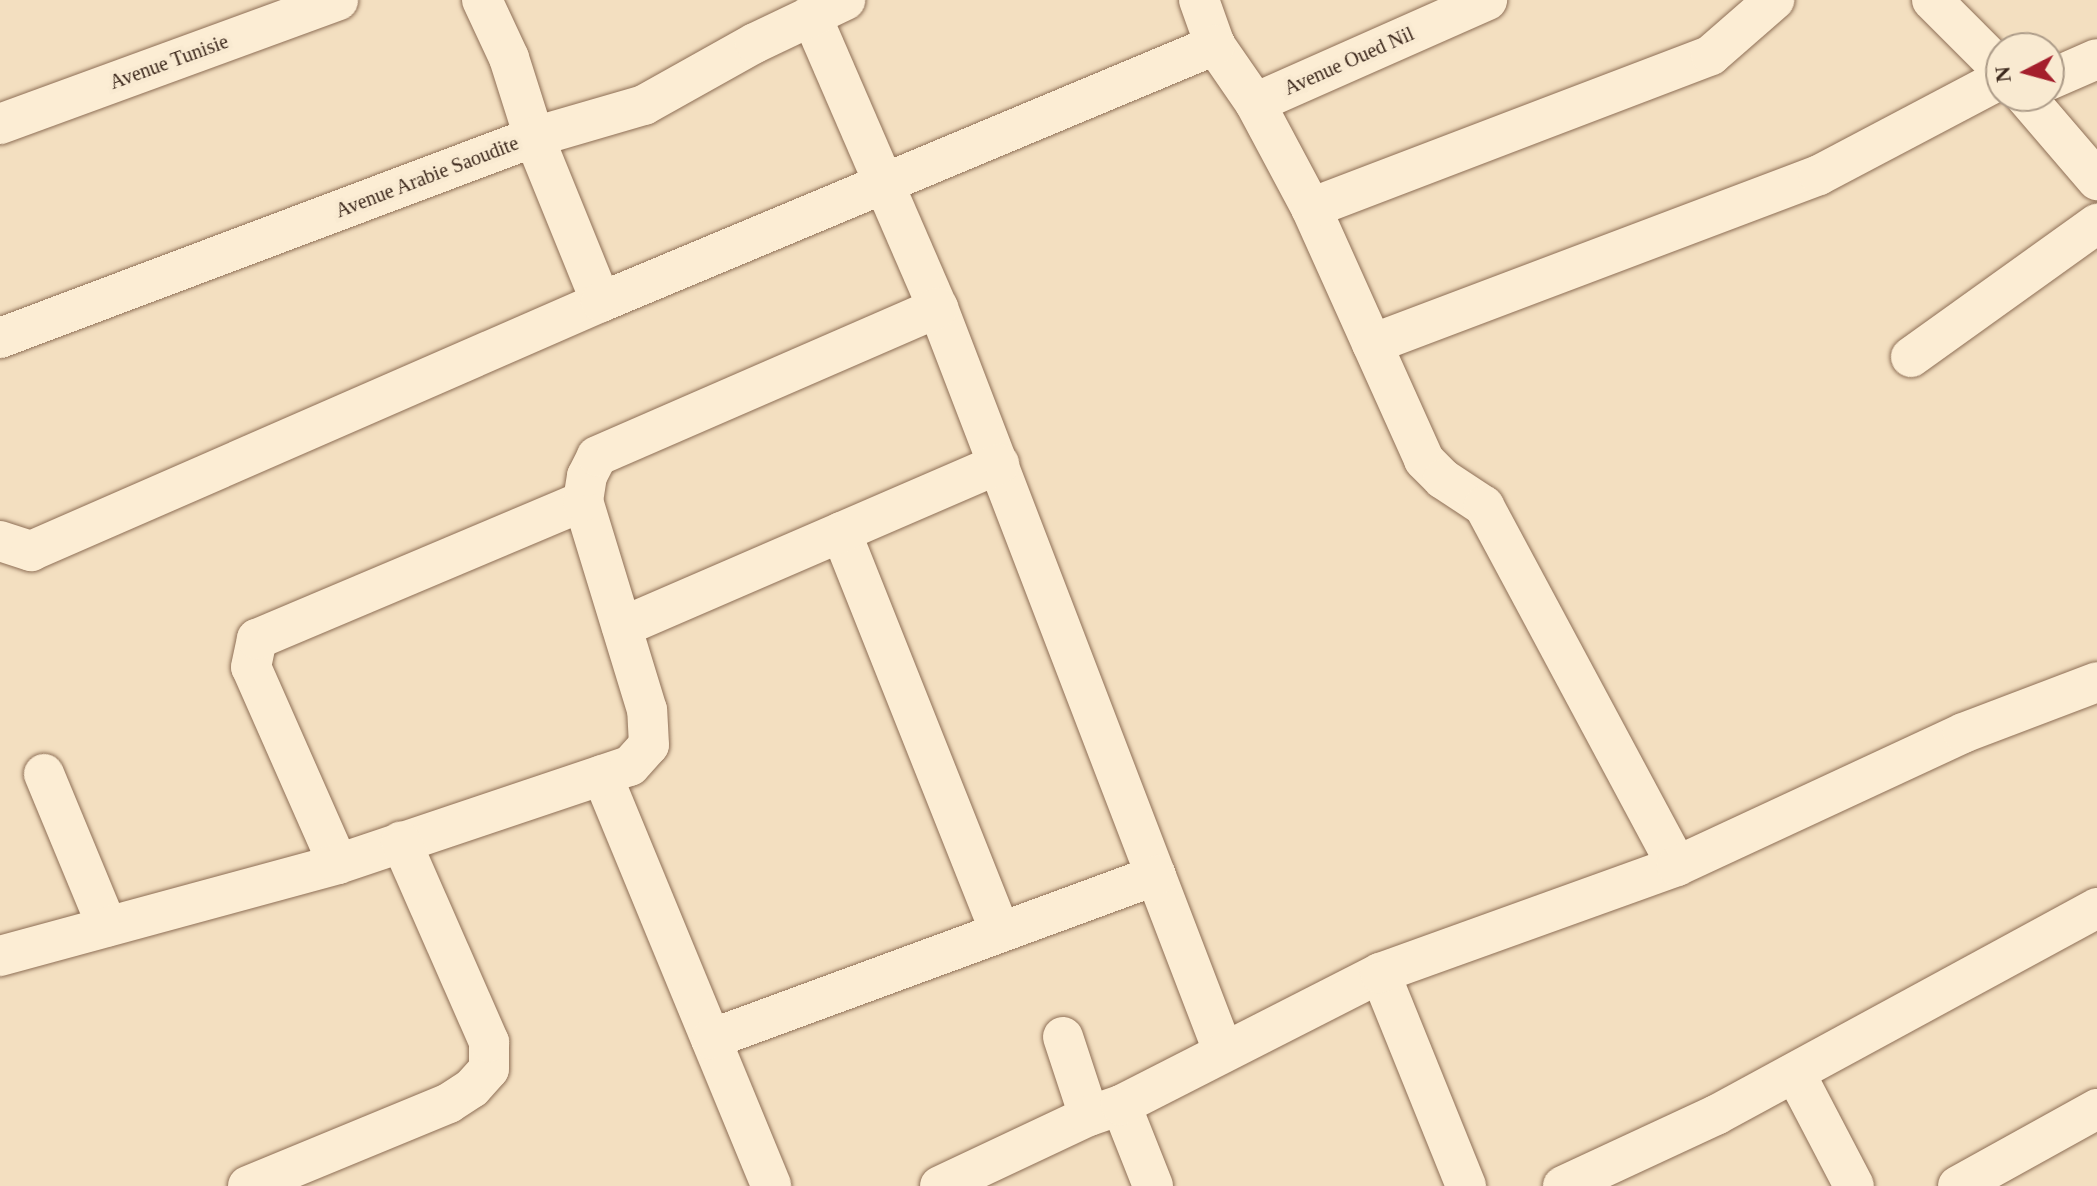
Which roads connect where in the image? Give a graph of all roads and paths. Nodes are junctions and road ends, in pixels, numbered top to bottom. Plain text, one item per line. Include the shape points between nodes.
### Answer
1 (338, 0) edge
2 (482, 0) edge
3 (1199, 0) edge
4 (1487, 0) edge
5 (1774, 0) edge
6 (1932, 0) edge
7 (812, 5) edge
8 (1215, 45) junction
9 (1985, 53) edge
10 (2097, 59) edge
11 (2065, 73) edge
12 (1985, 87) edge
13 (1255, 103) junction
14 (2039, 112) edge
15 (0, 124) edge
16 (534, 137) junction
17 (2097, 180) edge
18 (882, 184) junction
19 (1311, 208) junction
20 (2097, 224) edge
21 (601, 302) junction
22 (938, 308) junction
23 (0, 338) edge
24 (1372, 344) junction
25 (1911, 357) dead end
26 (999, 464) junction
27 (583, 501) junction
28 (841, 532) junction
29 (0, 541) edge
30 (622, 627) junction
31 (2097, 682) edge
32 (44, 774) dead end
33 (602, 775) junction
34 (401, 842) junction
35 (338, 864) junction
36 (1677, 866) junction
37 (1156, 875) junction
38 (2097, 908) edge
39 (107, 926) junction
40 (1000, 932) junction
41 (0, 956) edge
42 (1380, 973) junction
43 (1063, 1037) dead end
44 (711, 1039) junction
45 (1223, 1051) junction
46 (1795, 1073) junction
47 (2097, 1109) edge
48 (1105, 1110) junction
49 (248, 1186) edge
50 (771, 1186) edge
51 (940, 1186) edge
52 (1153, 1186) edge
53 (1466, 1186) edge
54 (1563, 1186) edge
55 (1854, 1186) edge
56 (1958, 1186) edge

1 - 15 street, Avenue Tunisie
2 - 16 street via 509,58
3 - 8 street
4 - 13 street, Avenue Oued Nil
5 - 19 street via 1711,55
6 - 9 street
7 - 16 street, Avenue Arabie Saoudite via 644,105
7 - 18 street
8 - 13 street
8 - 18 street
10 - 11 street
12 - 24 street via 1819,175
13 - 19 street
14 - 17 street
16 - 21 street
16 - 23 street, Avenue Arabie Saoudite
18 - 21 street
18 - 22 street
19 - 24 street
20 - 25 street
21 - 29 street via 31,551
22 - 26 street
22 - 27 street via 597,456
24 - 36 street via 1424,460 1484,506
26 - 28 street
26 - 37 street
27 - 30 street
27 - 35 street via 257,639 251,667
28 - 30 street
28 - 40 street
30 - 33 street via 647,710 649,745 630,766
31 - 36 street via 1963,733
32 - 39 street
33 - 34 street
33 - 44 street
34 - 35 street
34 - 49 street via 489,1042 489,1069 449,1103
35 - 39 street
36 - 42 street
37 - 40 street
37 - 45 street
38 - 46 street
39 - 41 street
40 - 44 street
42 - 45 street
42 - 53 street
43 - 48 street
44 - 50 street
45 - 48 street
46 - 54 street
46 - 55 street
47 - 56 street
48 - 51 street
48 - 52 street

